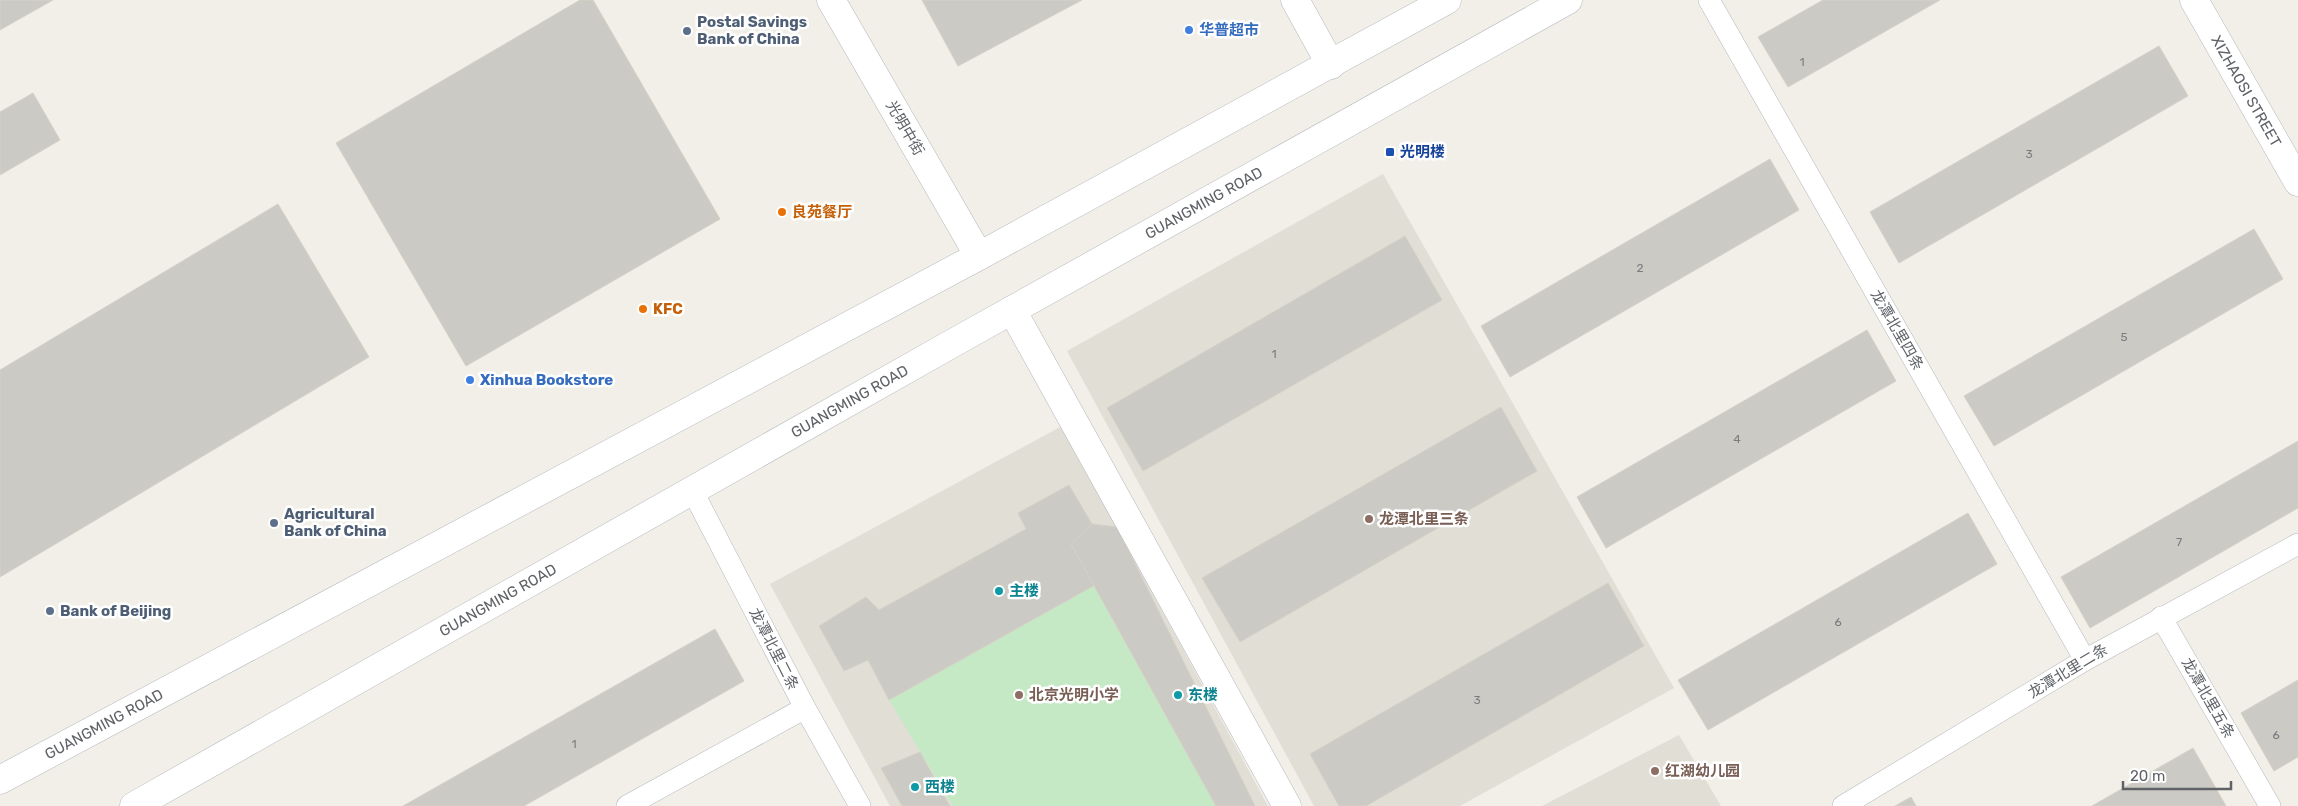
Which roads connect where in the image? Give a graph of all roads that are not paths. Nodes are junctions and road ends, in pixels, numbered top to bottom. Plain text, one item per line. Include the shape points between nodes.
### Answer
1 (831, 0) edge
2 (1295, 0) edge
3 (1447, 0) edge
4 (1568, 0) edge
5 (1709, 0) edge
6 (2194, 0) edge
7 (1331, 65) junction
8 (2298, 182) edge
9 (979, 256) junction
10 (1012, 310) junction
11 (692, 490) junction
12 (2298, 544) edge
13 (2161, 617) junction
14 (2085, 660) junction
15 (805, 708) junction
16 (0, 780) edge
17 (134, 806) edge
18 (628, 806) edge
19 (860, 806) edge
20 (1287, 806) edge
21 (1843, 806) edge
22 (2270, 806) edge

1 - 9 main road, 光明中街
2 - 7 main road
3 - 7 main road, GUANGMING ROAD
4 - 10 main road, GUANGMING ROAD
5 - 14 lane, 龙潭北里四条
6 - 8 main road, XIZHAOSI STREET
7 - 9 main road, GUANGMING ROAD
9 - 16 main road, GUANGMING ROAD
10 - 11 main road, GUANGMING ROAD
10 - 20 main road
11 - 15 lane, 龙潭北里二条
11 - 17 main road, GUANGMING ROAD
12 - 13 lane, 龙潭北里二条
13 - 14 lane, 龙潭北里二条
13 - 22 lane, 龙潭北里五条
14 - 21 lane, 龙潭北里二条
15 - 18 lane
15 - 19 lane, 龙潭北里二条

